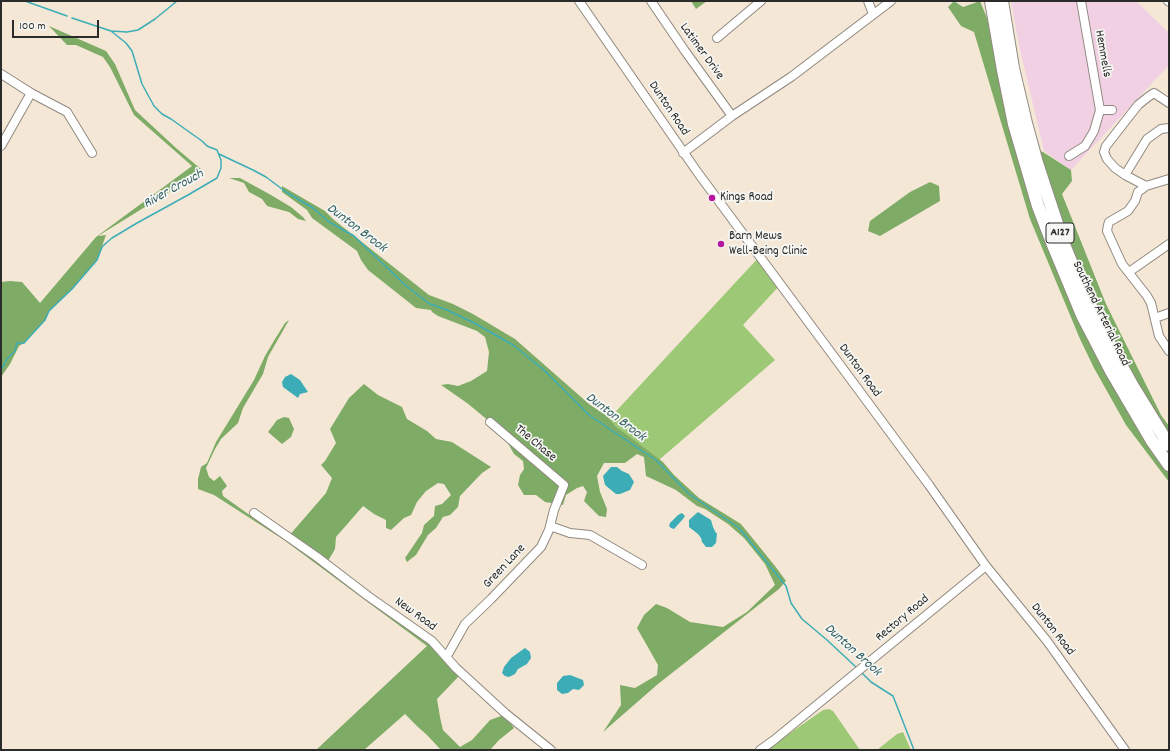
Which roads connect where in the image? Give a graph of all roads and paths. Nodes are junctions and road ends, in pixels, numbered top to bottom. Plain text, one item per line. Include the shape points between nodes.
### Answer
1 (579, 1) edge
2 (651, 1) edge
3 (761, 1) edge
4 (868, 1) edge
5 (890, 1) edge
6 (991, 1) edge
7 (1002, 1) edge
8 (1081, 1) edge
9 (873, 14) junction
10 (717, 38) dead end
11 (1, 74) edge
12 (31, 93) junction
13 (1169, 103) edge
14 (1100, 110) junction
15 (1112, 110) dead end
16 (732, 116) junction
17 (1169, 128) edge
18 (1, 146) edge
19 (92, 153) dead end
20 (683, 153) junction
21 (1068, 156) dead end
22 (1125, 175) junction
23 (1169, 179) edge
24 (1146, 186) junction
25 (1169, 244) edge
26 (1129, 272) junction
27 (1169, 312) edge
28 (1155, 318) junction
29 (1169, 351) edge
30 (490, 422) dead end
31 (1169, 445) edge
32 (1169, 465) edge
33 (564, 485) joint
34 (254, 513) dead end
35 (550, 526) junction
36 (642, 565) dead end
37 (986, 566) junction
38 (447, 656) junction
39 (551, 750) edge
40 (760, 750) edge
41 (1125, 750) edge

1 - 20 street, Dunton Road
2 - 16 street, Latimer Drive
3 - 10 street
4 - 9 street
5 - 9 street
6 - 32 highway, Southend Arterial Road / A127 via 1014,124 1038,206 1079,309 1111,371
7 - 31 highway, Southend Arterial Road / A127 via 1026,123 1063,242 1104,334
8 - 14 street, Hemmells
9 - 16 street via 791,77
11 - 12 street
12 - 18 street
12 - 19 street via 67,112
13 - 22 street via 1154,93 1148,97 1138,104 1106,146 1104,152 1107,160
14 - 15 street
14 - 21 street, Hemmells via 1094,131 1085,146
16 - 20 street
17 - 22 street via 1161,129 1147,140
20 - 37 street, Dunton Road
22 - 24 street
23 - 24 street
24 - 26 street via 1138,192 1128,211 1109,222 1107,230 1122,264
25 - 26 street
26 - 28 street via 1151,303
27 - 28 street
28 - 29 street via 1159,336
30 - 33 street, The Chase
33 - 35 street, Green Lane
34 - 38 street, New Road via 432,641
35 - 36 street via 590,536
35 - 38 street, Green Lane via 541,547 465,624
37 - 40 street, Rectory Road
37 - 41 street, Dunton Road via 1047,641
38 - 39 street, New Road via 456,668 505,713

